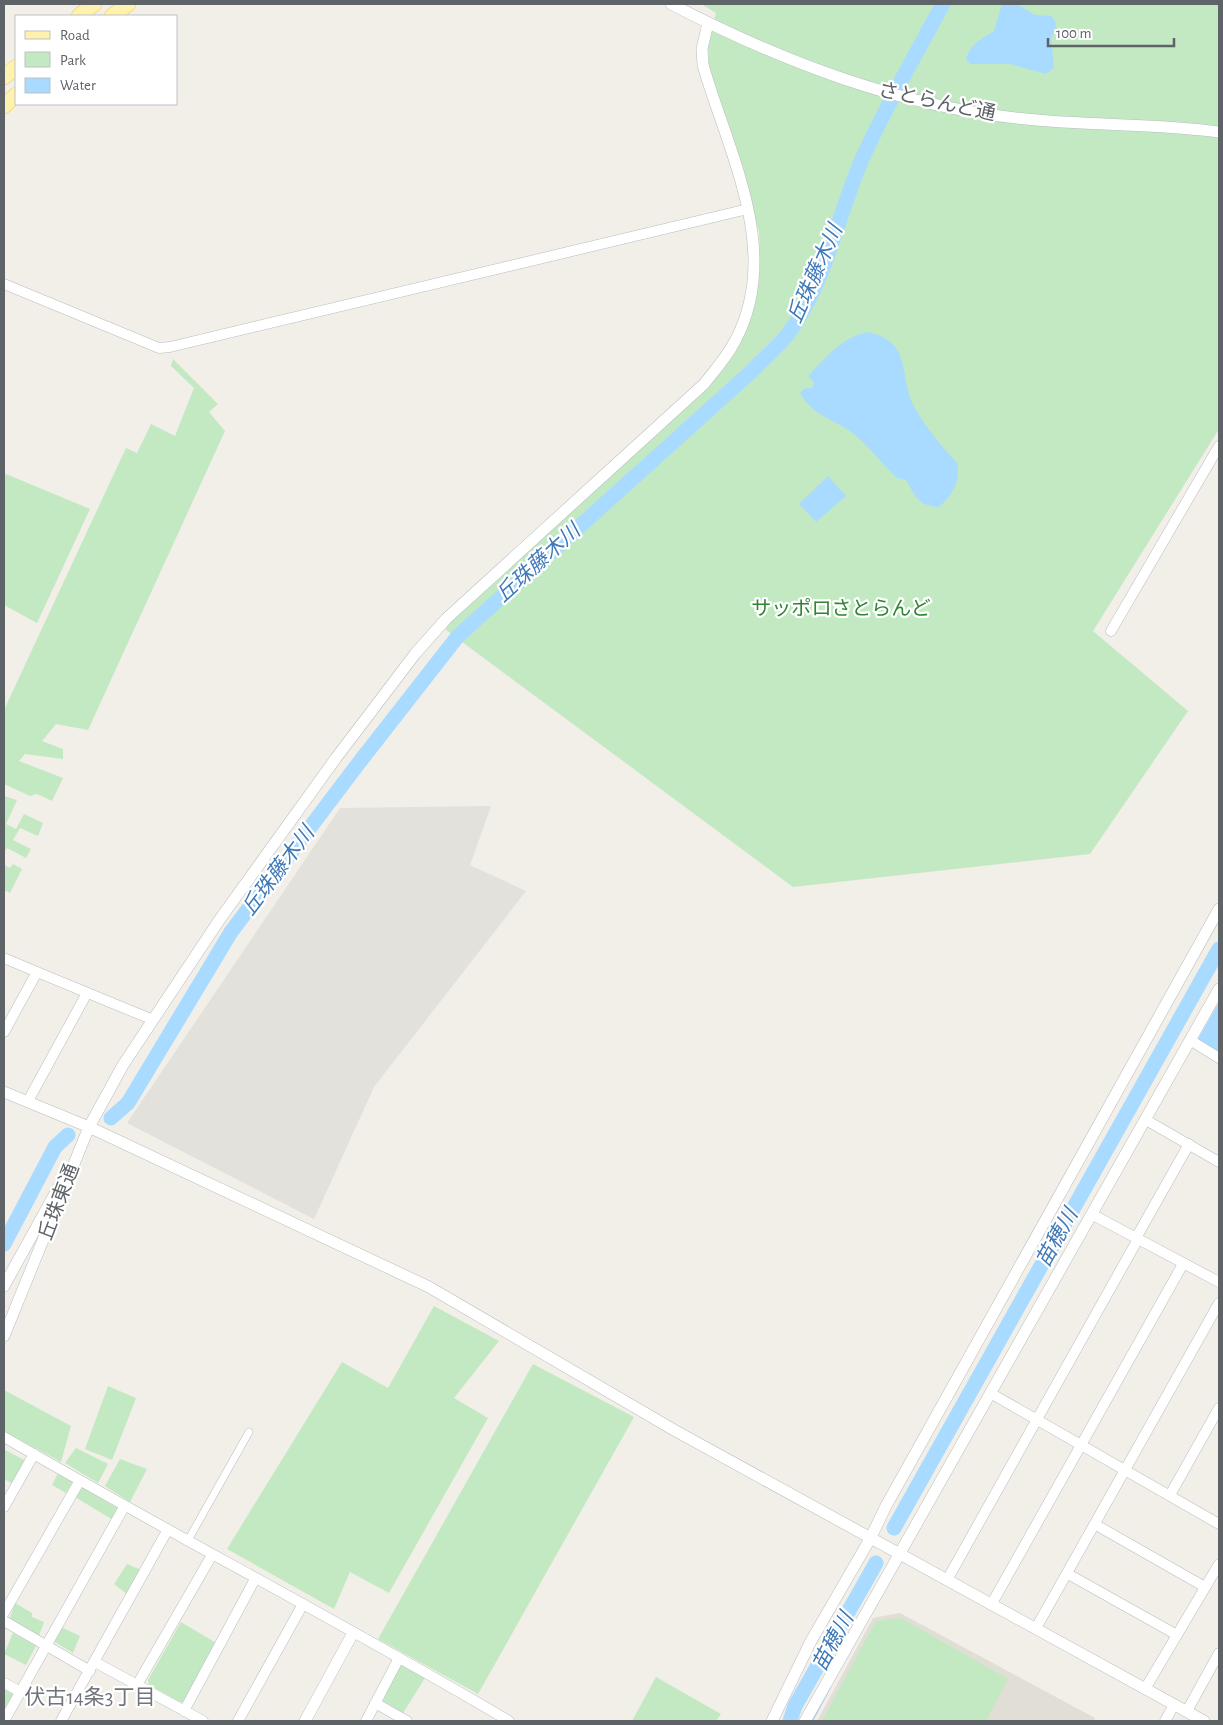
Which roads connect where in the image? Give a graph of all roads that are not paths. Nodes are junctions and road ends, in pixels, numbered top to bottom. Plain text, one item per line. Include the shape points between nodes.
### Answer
1 (94, 4) edge
2 (128, 4) edge
3 (671, 4) edge
4 (80, 15) edge
5 (113, 15) edge
6 (708, 23) junction
7 (15, 68) edge
8 (4, 77) edge
9 (15, 96) edge
10 (4, 106) edge
11 (1219, 132) edge
12 (748, 209) junction
13 (4, 284) edge
14 (1219, 446) edge
15 (1111, 631) dead end
16 (1219, 909) edge
17 (4, 958) edge
18 (37, 972) junction
19 (1219, 989) edge
20 (87, 993) junction
21 (152, 1019) junction
22 (4, 1032) edge
23 (1190, 1040) junction
24 (1219, 1058) edge
25 (4, 1092) edge
26 (28, 1100) junction
27 (1146, 1120) junction
28 (89, 1127) junction
29 (1188, 1144) junction
30 (78, 1154) junction
31 (1219, 1162) edge
32 (1093, 1215) junction
33 (1137, 1239) junction
34 (1183, 1264) junction
35 (1219, 1282) edge
36 (4, 1286) edge
37 (1219, 1303) edge
38 (4, 1336) edge
39 (992, 1394) junction
40 (1219, 1408) edge
41 (1037, 1420) junction
42 (249, 1432) dead end
43 (4, 1437) edge
44 (1082, 1445) junction
45 (34, 1454) junction
46 (1126, 1471) junction
47 (79, 1482) junction
48 (1170, 1495) junction
49 (4, 1507) edge
50 (124, 1507) junction
51 (1219, 1510) edge
52 (1216, 1522) edge
53 (1096, 1524) junction
54 (168, 1531) junction
55 (870, 1539) junction
56 (187, 1542) junction
57 (898, 1554) junction
58 (212, 1555) junction
59 (1219, 1564) edge
60 (1068, 1574) junction
61 (255, 1579) junction
62 (947, 1580) junction
63 (1205, 1587) junction
64 (303, 1604) junction
65 (991, 1604) junction
66 (4, 1613) edge
67 (4, 1621) edge
68 (1036, 1628) junction
69 (353, 1633) junction
70 (1177, 1635) junction
71 (47, 1646) junction
72 (1219, 1653) edge
73 (399, 1658) junction
74 (92, 1667) junction
75 (4, 1683) edge
76 (137, 1685) junction
77 (1145, 1689) junction
78 (21, 1692) junction
79 (375, 1703) junction
80 (1174, 1705) junction
81 (184, 1711) junction
82 (1187, 1712) junction
83 (4, 1721) edge
84 (61, 1721) edge
85 (203, 1721) edge
86 (238, 1721) edge
87 (305, 1721) edge
88 (366, 1721) edge
89 (408, 1721) edge
90 (509, 1721) edge
91 (772, 1721) edge
92 (805, 1721) edge
93 (1165, 1721) edge
94 (1204, 1721) edge

1 - 4 main road
2 - 5 main road
3 - 6 street, さとらんど通
6 - 11 street, さとらんど通 via 775,54 876,90 966,111 1026,119
6 - 12 street via 702,65
7 - 8 main road
9 - 10 main road
12 - 13 street via 170,347 159,348
12 - 21 street via 755,266 752,293 736,340 717,368 704,384 462,604 430,637 336,758
14 - 15 street
16 - 55 street
17 - 18 street
18 - 20 street
18 - 22 street
19 - 23 street
20 - 21 street
20 - 26 street
21 - 28 street via 122,1065
23 - 24 street
23 - 27 street
25 - 26 street
26 - 28 street
27 - 29 street
27 - 32 street
28 - 30 street
28 - 55 street via 429,1287 674,1430
29 - 31 street
29 - 33 street
30 - 36 street, 丘珠東通
30 - 38 street, 丘珠東通
32 - 33 street
32 - 39 street
33 - 34 street
33 - 41 street
34 - 35 street
34 - 44 street
37 - 46 street
39 - 41 street
39 - 57 street
40 - 48 street
41 - 44 street
41 - 62 street
42 - 56 street
43 - 45 street
44 - 46 street
44 - 65 street
45 - 47 street
45 - 49 street
46 - 48 street
46 - 53 street
47 - 50 street
47 - 66 street
48 - 52 street
50 - 54 street
50 - 71 street
51 - 52 street
53 - 60 street
53 - 63 street
54 - 56 street
54 - 74 street
55 - 57 street
55 - 91 street via 811,1641
56 - 58 street
57 - 62 street
57 - 92 street
58 - 61 street
58 - 76 street
59 - 63 street
60 - 68 street
60 - 70 street
61 - 64 street
61 - 81 street
62 - 65 street
63 - 70 street
64 - 69 street
64 - 86 street
65 - 68 street
67 - 71 street
68 - 77 street
69 - 73 street
69 - 87 street
70 - 77 street
71 - 74 street
71 - 78 street
72 - 82 street
73 - 79 street
73 - 90 street
74 - 76 street
74 - 84 street
75 - 78 street
76 - 81 street
77 - 80 street
78 - 83 street
79 - 88 street
79 - 89 street
80 - 82 street
80 - 93 street
81 - 85 street
82 - 94 street

